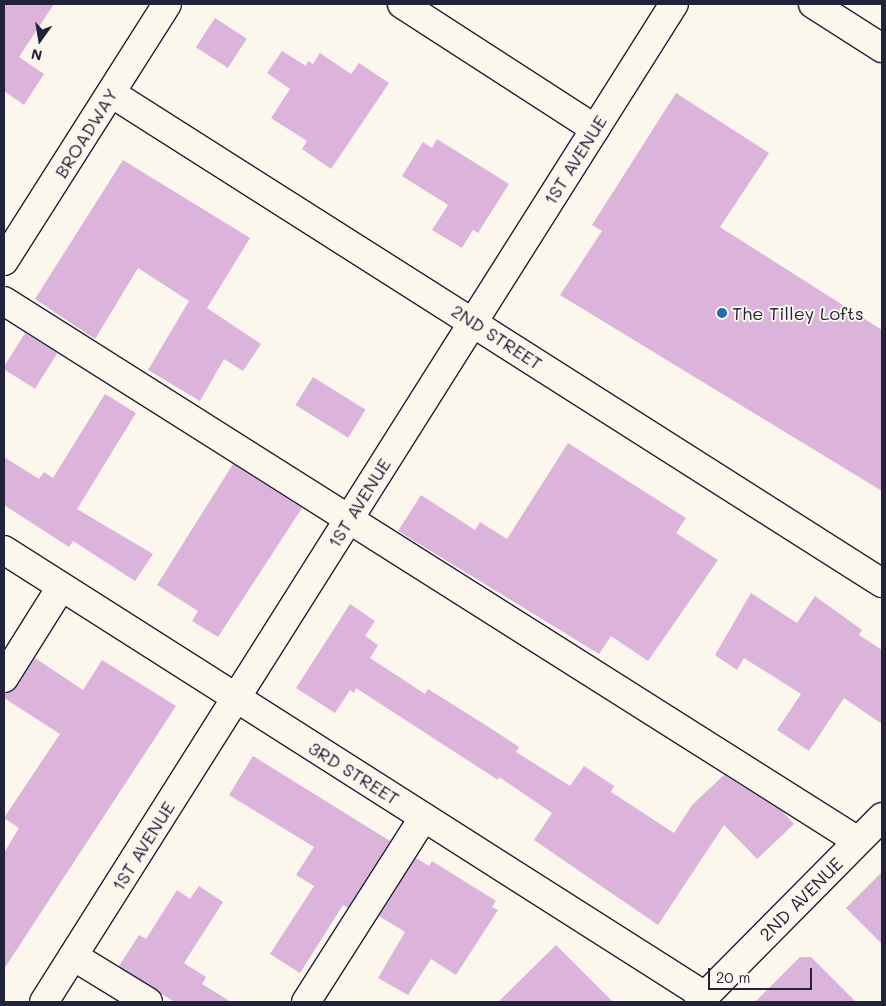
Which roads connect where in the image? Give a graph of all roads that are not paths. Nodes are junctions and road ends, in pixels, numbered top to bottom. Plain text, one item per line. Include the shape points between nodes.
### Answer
1 (167, 4) edge
2 (402, 4) edge
3 (674, 4) edge
4 (813, 4) edge
5 (882, 48) edge
6 (111, 93) junction
7 (595, 129) junction
8 (4, 261) edge
9 (4, 301) edge
10 (474, 322) junction
11 (349, 518) junction
12 (4, 550) edge
13 (882, 583) edge
14 (61, 587) junction
15 (4, 678) edge
16 (236, 698) junction
17 (424, 817) junction
18 (882, 817) edge
19 (858, 842) junction
20 (73, 956) junction
21 (702, 999) edge
22 (44, 1002) edge
23 (148, 1002) edge
24 (306, 1002) edge

1 - 6 street, BROADWAY
2 - 7 street
3 - 7 street, 1ST AVENUE
4 - 5 street
6 - 8 street, BROADWAY
6 - 10 street, 2ND STREET
7 - 10 street, 1ST AVENUE
9 - 11 street
10 - 11 street, 1ST AVENUE
10 - 13 street, 2ND STREET
11 - 16 street, 1ST AVENUE
11 - 19 street
12 - 14 street, 3RD STREET
14 - 15 street
14 - 16 street, 3RD STREET
16 - 17 street, 3RD STREET
16 - 20 street, 1ST AVENUE
17 - 21 street, 3RD STREET
17 - 24 street
18 - 19 street, 2ND AVENUE
19 - 21 street, 2ND AVENUE
20 - 22 street, 1ST AVENUE
20 - 23 street

